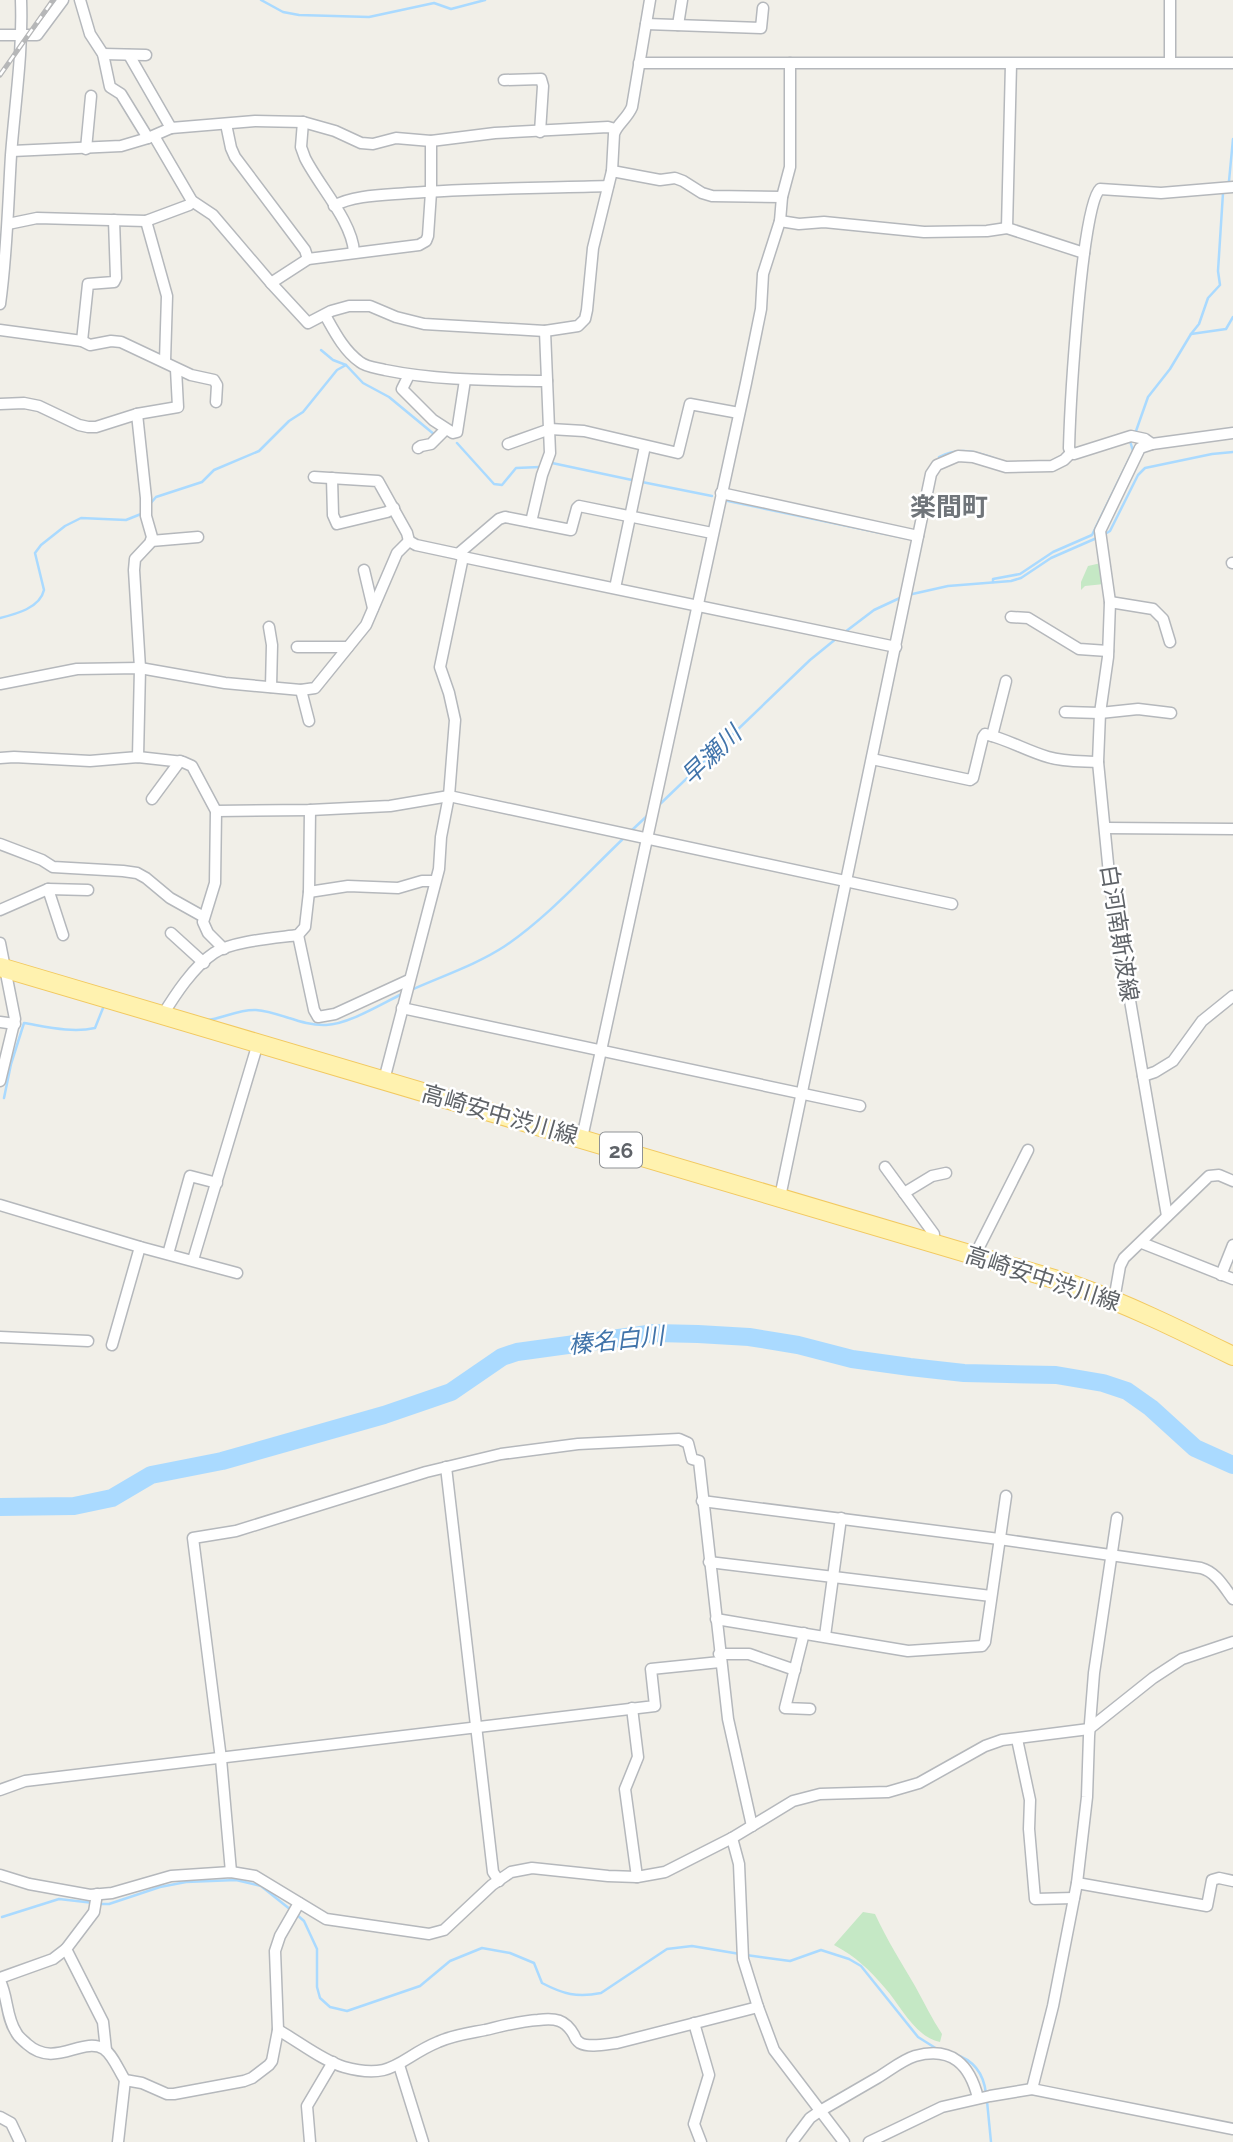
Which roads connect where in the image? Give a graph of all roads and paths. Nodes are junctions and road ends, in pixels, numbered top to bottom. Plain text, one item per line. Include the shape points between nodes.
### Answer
1 (21, 0) edge
2 (63, 0) edge
3 (80, 0) edge
4 (650, 0) edge
5 (682, 0) edge
6 (1170, 0) edge
7 (763, 8) dead end
8 (646, 24) junction
9 (678, 25) junction
10 (0, 35) edge
11 (23, 35) junction
12 (103, 54) junction
13 (129, 55) junction
14 (146, 55) dead end
15 (1170, 62) junction
16 (639, 63) junction
17 (790, 63) junction
18 (1233, 63) edge
19 (1011, 64) junction
20 (504, 80) dead end
21 (91, 96) dead end
22 (303, 122) junction
23 (226, 124) junction
24 (171, 128) junction
25 (615, 129) junction
26 (540, 132) junction
27 (151, 137) junction
28 (431, 141) junction
29 (86, 149) junction
30 (12, 151) junction
31 (612, 171) junction
32 (608, 186) junction
33 (1233, 187) edge
34 (5, 190) edge
35 (431, 191) junction
36 (782, 197) junction
37 (192, 201) junction
38 (334, 206) junction
39 (114, 220) junction
40 (146, 220) junction
41 (780, 221) junction
42 (8, 224) junction
43 (1007, 228) junction
44 (354, 252) junction
45 (1084, 253) junction
46 (308, 259) junction
47 (2, 273) edge
48 (271, 283) junction
49 (0, 304) edge
50 (325, 315) junction
51 (0, 330) edge
52 (544, 331) junction
53 (82, 341) junction
54 (165, 361) junction
55 (176, 369) junction
56 (410, 375) junction
57 (466, 380) junction
58 (547, 381) junction
59 (216, 401) dead end
60 (0, 404) edge
61 (739, 413) junction
62 (137, 414) junction
63 (550, 429) junction
64 (445, 430) junction
65 (1233, 433) edge
66 (508, 444) dead end
67 (1152, 444) junction
68 (645, 446) junction
69 (418, 448) dead end
70 (1071, 453) junction
71 (314, 477) dead end
72 (332, 478) junction
73 (721, 493) junction
74 (394, 508) junction
75 (630, 516) junction
76 (531, 522) junction
77 (712, 533) junction
78 (918, 536) junction
79 (198, 537) dead end
80 (151, 541) junction
81 (410, 541) junction
82 (461, 555) junction
83 (364, 570) dead end
84 (615, 589) junction
85 (1110, 602) junction
86 (697, 605) junction
87 (373, 608) junction
88 (1011, 617) dead end
89 (269, 627) dead end
90 (1170, 642) dead end
91 (297, 647) dead end
92 (896, 647) junction
93 (348, 648) junction
94 (1108, 651) junction
95 (140, 668) junction
96 (1006, 681) dead end
97 (0, 684) edge
98 (271, 687) junction
99 (301, 690) junction
100 (1065, 712) dead end
101 (1100, 713) junction
102 (1171, 713) dead end
103 (309, 721) dead end
104 (992, 736) junction
105 (138, 757) junction
106 (0, 758) edge
107 (872, 759) junction
108 (180, 761) junction
109 (1098, 762) junction
110 (449, 796) junction
111 (152, 799) dead end
112 (310, 810) junction
113 (216, 811) junction
114 (1106, 828) junction
115 (1233, 828) edge
116 (643, 837) junction
117 (0, 844) edge
118 (435, 881) junction
119 (846, 881) junction
120 (48, 889) junction
121 (88, 890) dead end
122 (309, 892) junction
123 (952, 904) dead end
124 (0, 910) edge
125 (204, 917) junction
126 (171, 933) dead end
127 (63, 935) dead end
128 (298, 935) junction
129 (0, 943) edge
130 (224, 949) junction
131 (204, 963) junction
132 (2, 968) edge
133 (408, 982) junction
134 (1233, 996) edge
135 (403, 1005) junction
136 (162, 1016) junction
137 (0, 1022) edge
138 (15, 1024) junction
139 (258, 1043) junction
140 (601, 1051) junction
141 (1143, 1076) junction
142 (384, 1080) junction
143 (0, 1081) edge
144 (802, 1093) junction
145 (860, 1106) dead end
146 (582, 1138) junction
147 (1028, 1150) dead end
148 (886, 1167) dead end
149 (946, 1173) dead end
150 (1233, 1181) edge
151 (217, 1183) junction
152 (904, 1193) junction
153 (780, 1197) junction
154 (0, 1205) edge
155 (1167, 1216) junction
156 (933, 1242) junction
157 (1142, 1242) junction
158 (1233, 1245) edge
159 (140, 1247) junction
160 (168, 1254) junction
161 (975, 1255) junction
162 (193, 1260) junction
163 (237, 1273) dead end
164 (1221, 1275) junction
165 (1233, 1279) edge
166 (1114, 1300) junction
167 (0, 1337) edge
168 (88, 1341) dead end
169 (112, 1345) dead end
170 (1233, 1356) edge
171 (446, 1466) junction
172 (1006, 1496) dead end
173 (702, 1501) junction
174 (841, 1518) junction
175 (1117, 1518) dead end
176 (999, 1539) junction
177 (1111, 1555) junction
178 (709, 1562) junction
179 (833, 1576) junction
180 (991, 1597) junction
181 (1233, 1600) edge
182 (716, 1619) junction
183 (804, 1633) junction
184 (825, 1636) junction
185 (1233, 1642) edge
186 (720, 1658) junction
187 (795, 1670) junction
188 (632, 1708) junction
189 (810, 1709) dead end
190 (476, 1727) junction
191 (1089, 1729) junction
192 (1017, 1738) junction
193 (221, 1759) junction
194 (0, 1790) edge
195 (752, 1826) junction
196 (732, 1838) junction
197 (231, 1872) junction
198 (0, 1875) edge
199 (637, 1877) junction
200 (499, 1881) junction
201 (1233, 1881) edge
202 (1077, 1883) junction
203 (97, 1895) junction
204 (1074, 1898) junction
205 (295, 1909) junction
206 (66, 1949) junction
207 (0, 1979) edge
208 (758, 2007) junction
209 (694, 2023) junction
210 (278, 2030) junction
211 (106, 2050) junction
212 (333, 2062) junction
213 (399, 2065) junction
214 (125, 2080) junction
215 (1032, 2089) junction
216 (983, 2097) junction
217 (820, 2111) junction
218 (0, 2117) edge
219 (1233, 2129) edge
220 (20, 2142) edge
221 (118, 2142) edge
222 (310, 2142) edge
223 (423, 2142) edge
224 (701, 2142) edge
225 (792, 2142) edge
226 (844, 2142) edge
227 (869, 2142) edge

1 - 11 street
2 - 11 street via 37,35
3 - 12 street via 90,34
4 - 8 street
5 - 9 street
6 - 15 street
7 - 9 street via 761,28
8 - 9 street
8 - 16 street
10 - 11 street
11 - 30 street
12 - 13 street
12 - 27 street via 110,88 121,94
13 - 14 street
13 - 24 street
15 - 18 street
15 - 19 street
16 - 17 street
16 - 25 street via 632,107
17 - 19 street
17 - 36 street via 790,167
19 - 43 street
20 - 26 street via 541,79
21 - 29 street
22 - 23 street
22 - 28 street via 373,145 396,138
22 - 38 street via 305,158
23 - 24 street
23 - 46 street via 236,158
24 - 27 street
25 - 26 street
25 - 31 street
26 - 28 street
27 - 29 street
27 - 37 street
28 - 35 street
29 - 30 street
30 - 34 street
31 - 32 street
31 - 36 street via 684,180 712,196
32 - 35 street
32 - 52 street via 593,248 585,319 578,326
33 - 45 street via 1161,193 1100,189
34 - 42 street
35 - 38 street via 380,195
35 - 44 street via 428,236 423,244
36 - 41 street
37 - 40 street
37 - 48 street via 213,215
38 - 44 street
39 - 40 street
39 - 42 street via 37,218
39 - 53 street via 116,278 108,284 88,284
40 - 54 street via 167,296
41 - 43 street via 924,232
41 - 61 street via 764,274
42 - 47 street
43 - 45 street
44 - 46 street
45 - 70 street via 1071,390
46 - 48 street
47 - 49 street
48 - 50 street via 308,323
50 - 52 street via 349,306 370,306 424,324
50 - 56 street via 360,363
51 - 53 street
52 - 58 street
53 - 54 street via 90,345 121,342
54 - 55 street
55 - 59 street via 214,380
55 - 62 street via 178,407
56 - 57 street
56 - 64 street via 402,389
57 - 58 street
57 - 64 street via 457,432
58 - 63 street
60 - 62 street via 39,406 88,427
61 - 68 street via 690,404 678,453
61 - 73 street
62 - 80 street
63 - 66 street
63 - 68 street via 584,431
63 - 76 street via 551,453
64 - 69 street via 431,444
65 - 67 street
67 - 70 street via 1131,436
67 - 85 street, 白河南斯波線 via 1137,453 1100,531
68 - 75 street
70 - 78 street via 1052,466 1006,467 966,456 943,461 931,474
71 - 72 street
72 - 74 street via 378,481
72 - 74 street via 337,524
73 - 77 street
73 - 78 street
74 - 81 street
75 - 76 street via 579,506 571,530
75 - 77 street
75 - 84 street
76 - 82 street via 499,519
77 - 86 street
78 - 92 street
79 - 80 street
80 - 95 street via 135,559 134,570
81 - 82 street
81 - 87 street via 397,553
82 - 84 street
82 - 110 street via 440,667 455,720
83 - 87 street
84 - 86 street
85 - 90 street via 1153,609 1163,619
85 - 94 street, 白河南斯波線
86 - 92 street
86 - 116 street
87 - 93 street
88 - 94 street via 1028,618 1079,649
89 - 98 street
91 - 93 street
92 - 107 street
93 - 99 street via 315,688
94 - 101 street, 白河南斯波線
95 - 97 street via 77,669
95 - 98 street
95 - 105 street
96 - 104 street
98 - 99 street
99 - 103 street
100 - 101 street
101 - 102 street via 1138,709
101 - 109 street, 白河南斯波線
104 - 107 street via 983,737 970,780
104 - 109 street via 1047,757
105 - 106 street via 90,761
105 - 108 street
107 - 119 street
108 - 111 street
108 - 113 street via 192,766
109 - 114 street, 白河南斯波線
110 - 112 street via 390,806
110 - 116 street
110 - 118 street
112 - 113 street
112 - 122 street
113 - 125 street via 215,883
114 - 115 street
114 - 141 street, 白河南斯波線 via 1110,884
116 - 119 street
116 - 140 street
117 - 125 street via 53,867 137,873
118 - 122 street via 398,888 348,886
118 - 133 street
119 - 123 street
119 - 144 street
120 - 121 street
120 - 124 street
120 - 127 street
122 - 128 street via 304,927
125 - 130 street via 208,933
126 - 131 street
128 - 130 street
128 - 133 street via 318,1017
129 - 132 street
130 - 131 street
131 - 136 street via 178,990
132 - 136 main road, 高崎安中渋川線 / 26
132 - 138 street
133 - 135 street
134 - 141 street via 1202,1021 1173,1062
135 - 140 street
135 - 142 street
136 - 139 main road, 高崎安中渋川線 / 26
137 - 138 street
138 - 143 street
139 - 142 main road, 高崎安中渋川線 / 26
139 - 151 street
140 - 144 street
140 - 146 street
141 - 155 street, 白河南斯波線
142 - 146 main road, 高崎安中渋川線 / 26
144 - 145 street
144 - 153 street
146 - 153 main road, 高崎安中渋川線 / 26
147 - 161 street
148 - 152 street
149 - 152 street
150 - 155 street via 1209,1176
151 - 160 street via 190,1176
151 - 162 street
152 - 156 street via 934,1234
153 - 156 main road, 高崎安中渋川線 / 26
154 - 159 street
155 - 157 street
156 - 161 main road, 高崎安中渋川線 / 26
157 - 164 street
157 - 166 street via 1120,1266
158 - 164 street
159 - 160 street
159 - 169 street
160 - 162 street
161 - 166 main road, 高崎安中渋川線 / 26
162 - 163 street
164 - 165 street
166 - 170 main road, 高崎安中渋川線 / 26
167 - 168 street
171 - 173 street via 520,1450 679,1439 688,1444 692,1459 699,1461
171 - 190 street
171 - 193 street via 236,1531 193,1538
172 - 176 street
173 - 174 street
173 - 178 street
174 - 176 street
174 - 179 street
175 - 177 street
176 - 177 street
176 - 180 street
177 - 181 street via 1210,1570
177 - 191 street
178 - 179 street
178 - 182 street
179 - 180 street
179 - 184 street
180 - 184 street via 982,1646 917,1652
182 - 183 street
182 - 186 street
183 - 184 street
183 - 187 street
185 - 191 street via 1182,1659
186 - 187 street via 749,1654
186 - 188 street via 651,1669 655,1706
186 - 195 street via 728,1719
187 - 189 street via 785,1709
188 - 190 street
188 - 199 street via 638,1757 625,1789
190 - 193 street
190 - 200 street via 493,1872
191 - 192 street
191 - 202 street
192 - 195 street via 985,1746 919,1783 888,1791 820,1794 793,1801
192 - 204 street via 1030,1800 1035,1899
193 - 194 street via 25,1781
193 - 197 street
195 - 196 street
196 - 199 street via 665,1872
196 - 208 street via 739,1864 743,1959
197 - 203 street via 171,1876
197 - 205 street via 255,1875
198 - 203 street
199 - 200 street via 532,1868 511,1872
200 - 205 street via 444,1930 429,1934 326,1919
201 - 202 street via 1213,1880 1207,1906
202 - 204 street
203 - 206 street via 95,1910
204 - 215 street
205 - 210 street via 275,1951
206 - 207 street via 53,1959
206 - 211 street via 103,2022
207 - 211 street via 17,2035 33,2049 50,2055 89,2046
208 - 209 street
208 - 217 street via 774,2050
209 - 213 street via 617,2043 589,2045 578,2042 564,2022 540,2019 447,2038
209 - 224 street via 709,2075 694,2124
210 - 212 street
210 - 214 street via 269,2065 244,2081 167,2094
211 - 214 street
212 - 213 street via 372,2070
212 - 222 street via 307,2106
213 - 223 street
214 - 221 street
215 - 216 street
215 - 219 street
216 - 217 street via 963,2065 947,2056 924,2055 914,2056
216 - 227 street via 942,2107
217 - 225 street
217 - 226 street
218 - 220 street via 11,2123

